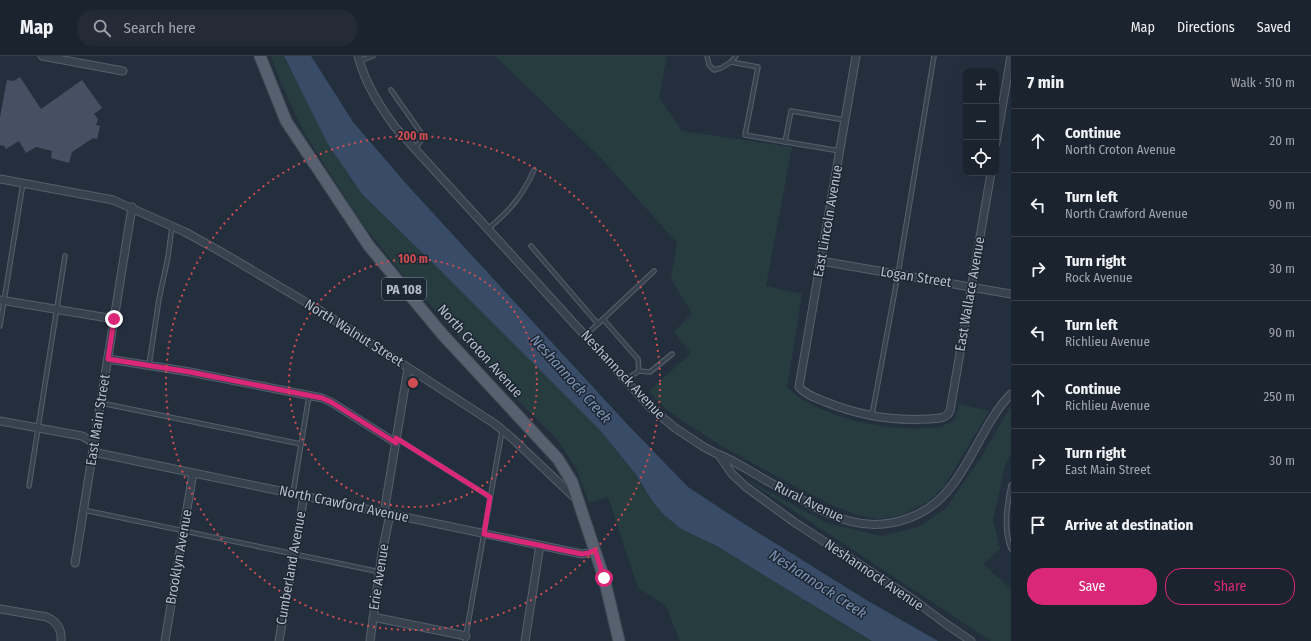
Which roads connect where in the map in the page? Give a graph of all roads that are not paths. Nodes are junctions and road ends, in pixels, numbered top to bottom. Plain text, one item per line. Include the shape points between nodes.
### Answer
1 (42, 56) edge
2 (260, 56) edge
3 (373, 56) edge
4 (707, 56) edge
5 (736, 56) edge
6 (856, 56) edge
7 (934, 56) edge
8 (1011, 56) edge
9 (61, 58) edge
10 (358, 58) edge
11 (731, 62) junction
12 (123, 71) dead end
13 (391, 90) dead end
14 (845, 120) junction
15 (997, 140) edge
16 (785, 142) junction
17 (414, 149) junction
18 (840, 151) junction
19 (534, 170) dead end
20 (990, 176) edge
21 (0, 179) edge
22 (23, 183) junction
23 (132, 207) junction
24 (172, 226) junction
25 (488, 229) junction
26 (531, 246) dead end
27 (66, 256) dead end
28 (821, 261) junction
29 (654, 271) dead end
30 (898, 274) junction
31 (971, 287) junction
32 (1011, 294) edge
33 (2, 301) edge
34 (57, 310) junction
35 (114, 319) junction
36 (603, 319) junction
37 (598, 324) junction
38 (0, 326) edge
39 (585, 336) junction
40 (672, 354) dead end
41 (108, 359) junction
42 (149, 366) junction
43 (408, 368) junction
44 (639, 371) junction
45 (625, 380) junction
46 (1011, 394) edge
47 (309, 396) junction
48 (101, 403) junction
49 (872, 415) junction
50 (0, 421) edge
51 (38, 427) junction
52 (502, 429) junction
53 (396, 441) junction
54 (94, 443) junction
55 (301, 444) junction
56 (93, 452) junction
57 (719, 455) junction
58 (193, 473) junction
59 (1011, 485) edge
60 (29, 486) dead end
61 (293, 494) junction
62 (304, 496) junction
63 (490, 497) junction
64 (578, 500) junction
65 (84, 510) junction
66 (387, 513) junction
67 (184, 530) junction
68 (484, 534) junction
69 (540, 545) junction
70 (1011, 549) edge
71 (595, 550) junction
72 (294, 553) junction
73 (75, 562) dead end
74 (380, 572) junction
75 (0, 610) edge
76 (373, 617) junction
77 (466, 638) edge
78 (61, 639) edge
79 (165, 641) edge
80 (279, 641) edge
81 (370, 641) edge
82 (525, 641) edge
83 (618, 641) edge
84 (971, 641) edge

1 - 9 street
2 - 64 main road, North Croton Avenue / PA 108 via 286,121 369,246 443,335 558,459 572,482
3 - 10 lane
4 - 11 lane via 709,65 714,70
5 - 11 lane
6 - 14 street, East Lincoln Avenue
7 - 30 lane
8 - 15 street
9 - 12 street
10 - 17 street, Neshannock Avenue via 381,108
11 - 16 lane via 758,67 745,135
13 - 17 lane via 424,138
14 - 16 lane via 791,110
14 - 18 street, East Lincoln Avenue
16 - 18 lane
17 - 25 street, Neshannock Avenue
18 - 28 street, East Lincoln Avenue
19 - 25 lane via 518,199
20 - 31 street, East Wallace Avenue
21 - 22 street, North Walnut Street
22 - 23 street, North Walnut Street via 99,196
22 - 33 lane
23 - 24 street, North Walnut Street
23 - 35 street, East Main Street
24 - 42 lane
24 - 43 street, North Walnut Street via 224,253
25 - 39 street, Neshannock Avenue
26 - 37 lane
27 - 34 lane
28 - 30 street, Logan Street
28 - 49 street, East Lincoln Avenue via 799,387 810,396 832,405
29 - 36 lane
30 - 31 street, Logan Street
30 - 49 lane
31 - 32 street, Logan Street
31 - 49 street, East Wallace Avenue via 948,415 942,418 917,419 892,419
33 - 34 street
33 - 38 lane
34 - 35 street
34 - 51 lane
35 - 41 street, East Main Street
36 - 37 lane
36 - 44 lane via 638,359
37 - 39 lane
39 - 45 street, Neshannock Avenue
40 - 44 lane via 650,372
41 - 42 street
41 - 48 street, East Main Street
42 - 47 street
43 - 52 street, North Walnut Street
43 - 53 street, Erie Avenue
44 - 45 lane
45 - 57 street, Neshannock Avenue via 665,421
46 - 57 street, Rural Avenue via 1001,405 950,489 925,510 900,521 870,525 837,517
47 - 53 street via 331,402
47 - 55 lane
48 - 54 street, East Main Street
48 - 55 lane
50 - 51 street
51 - 54 street via 82,436
51 - 60 lane
52 - 63 lane
52 - 64 street, North Walnut Street
53 - 63 lane
53 - 66 street, Erie Avenue
54 - 56 street, East Main Street
55 - 61 lane
56 - 58 street, North Crawford Avenue
56 - 65 street, East Main Street
57 - 84 street, Neshannock Avenue via 732,474 746,487
58 - 61 street, North Crawford Avenue
58 - 67 street, Brooklyn Avenue
59 - 70 lane via 1007,509
61 - 62 street, North Crawford Avenue
62 - 66 street, North Crawford Avenue
62 - 72 street, Cumberland Avenue
63 - 68 lane
64 - 71 main road, North Croton Avenue / PA 108
65 - 67 lane
65 - 73 street, East Main Street
66 - 68 street, North Crawford Avenue
66 - 74 street, Erie Avenue
67 - 72 lane
67 - 79 street, Brooklyn Avenue
68 - 69 street, North Crawford Avenue
68 - 77 lane
69 - 71 street, North Crawford Avenue via 582,554
69 - 82 street
71 - 83 main road, North Croton Avenue / PA 108
72 - 74 lane
72 - 80 street, Cumberland Avenue
74 - 76 street, Erie Avenue
75 - 78 street via 54,620 61,632
76 - 77 street
76 - 81 street, Erie Avenue

